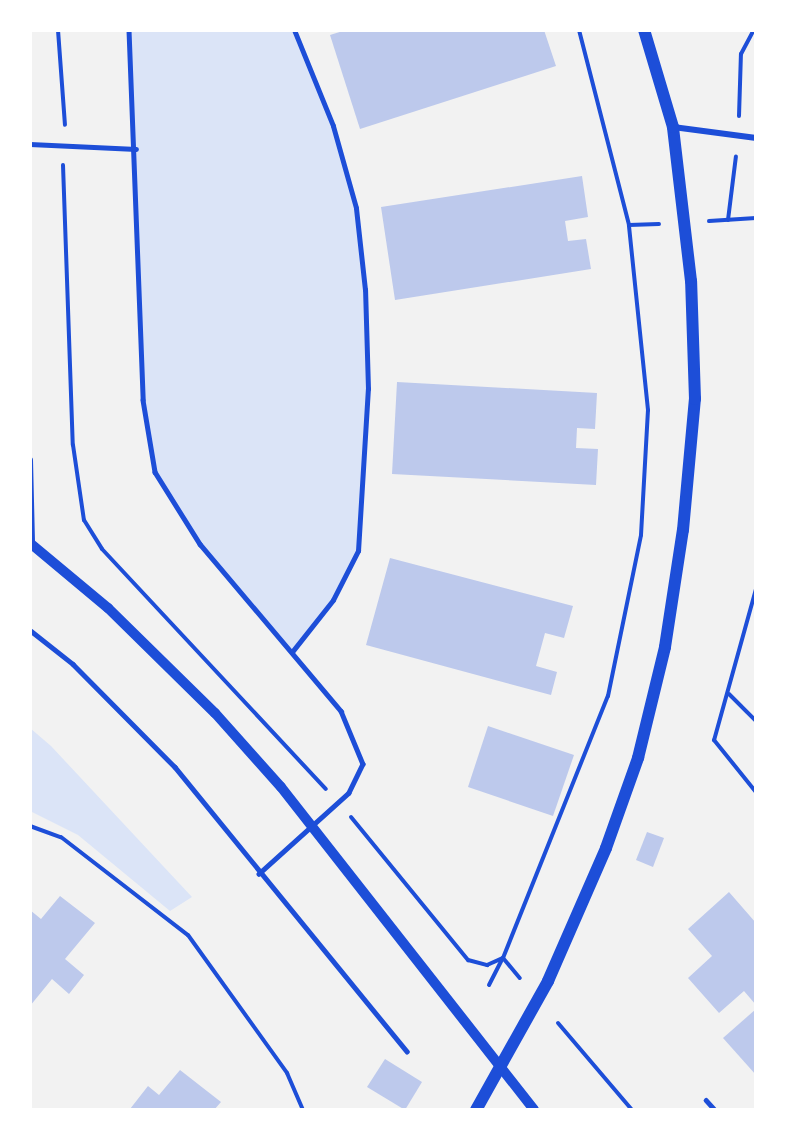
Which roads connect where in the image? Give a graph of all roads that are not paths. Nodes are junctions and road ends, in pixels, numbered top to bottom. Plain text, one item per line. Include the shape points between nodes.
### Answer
1 (129, 30) edge
2 (294, 30) edge
3 (644, 30) edge
4 (673, 127) junction
5 (756, 138) edge
6 (30, 144) edge
7 (135, 149) junction
8 (30, 460) edge
9 (31, 544) edge
10 (30, 630) edge
11 (292, 652) junction
12 (312, 826) junction
13 (259, 874) junction
14 (407, 1051) dead end
15 (501, 1069) junction
16 (706, 1100) dead end
17 (476, 1110) edge
18 (534, 1110) edge
19 (715, 1110) edge

1 - 7 lane
2 - 11 lane via 333,126 356,208 365,290 368,389 358,551 333,600
3 - 4 main road
4 - 5 street
4 - 15 main road via 686,222 695,399 665,646 638,758 606,848 578,918
6 - 7 lane
7 - 11 lane via 143,400 155,472 200,544
8 - 9 street
9 - 12 street via 162,658
10 - 13 lane via 73,664 176,767
11 - 12 lane via 341,711 360,749 359,778 339,803
12 - 13 lane
12 - 15 street
13 - 14 lane
15 - 17 main road
15 - 18 street
16 - 19 lane

